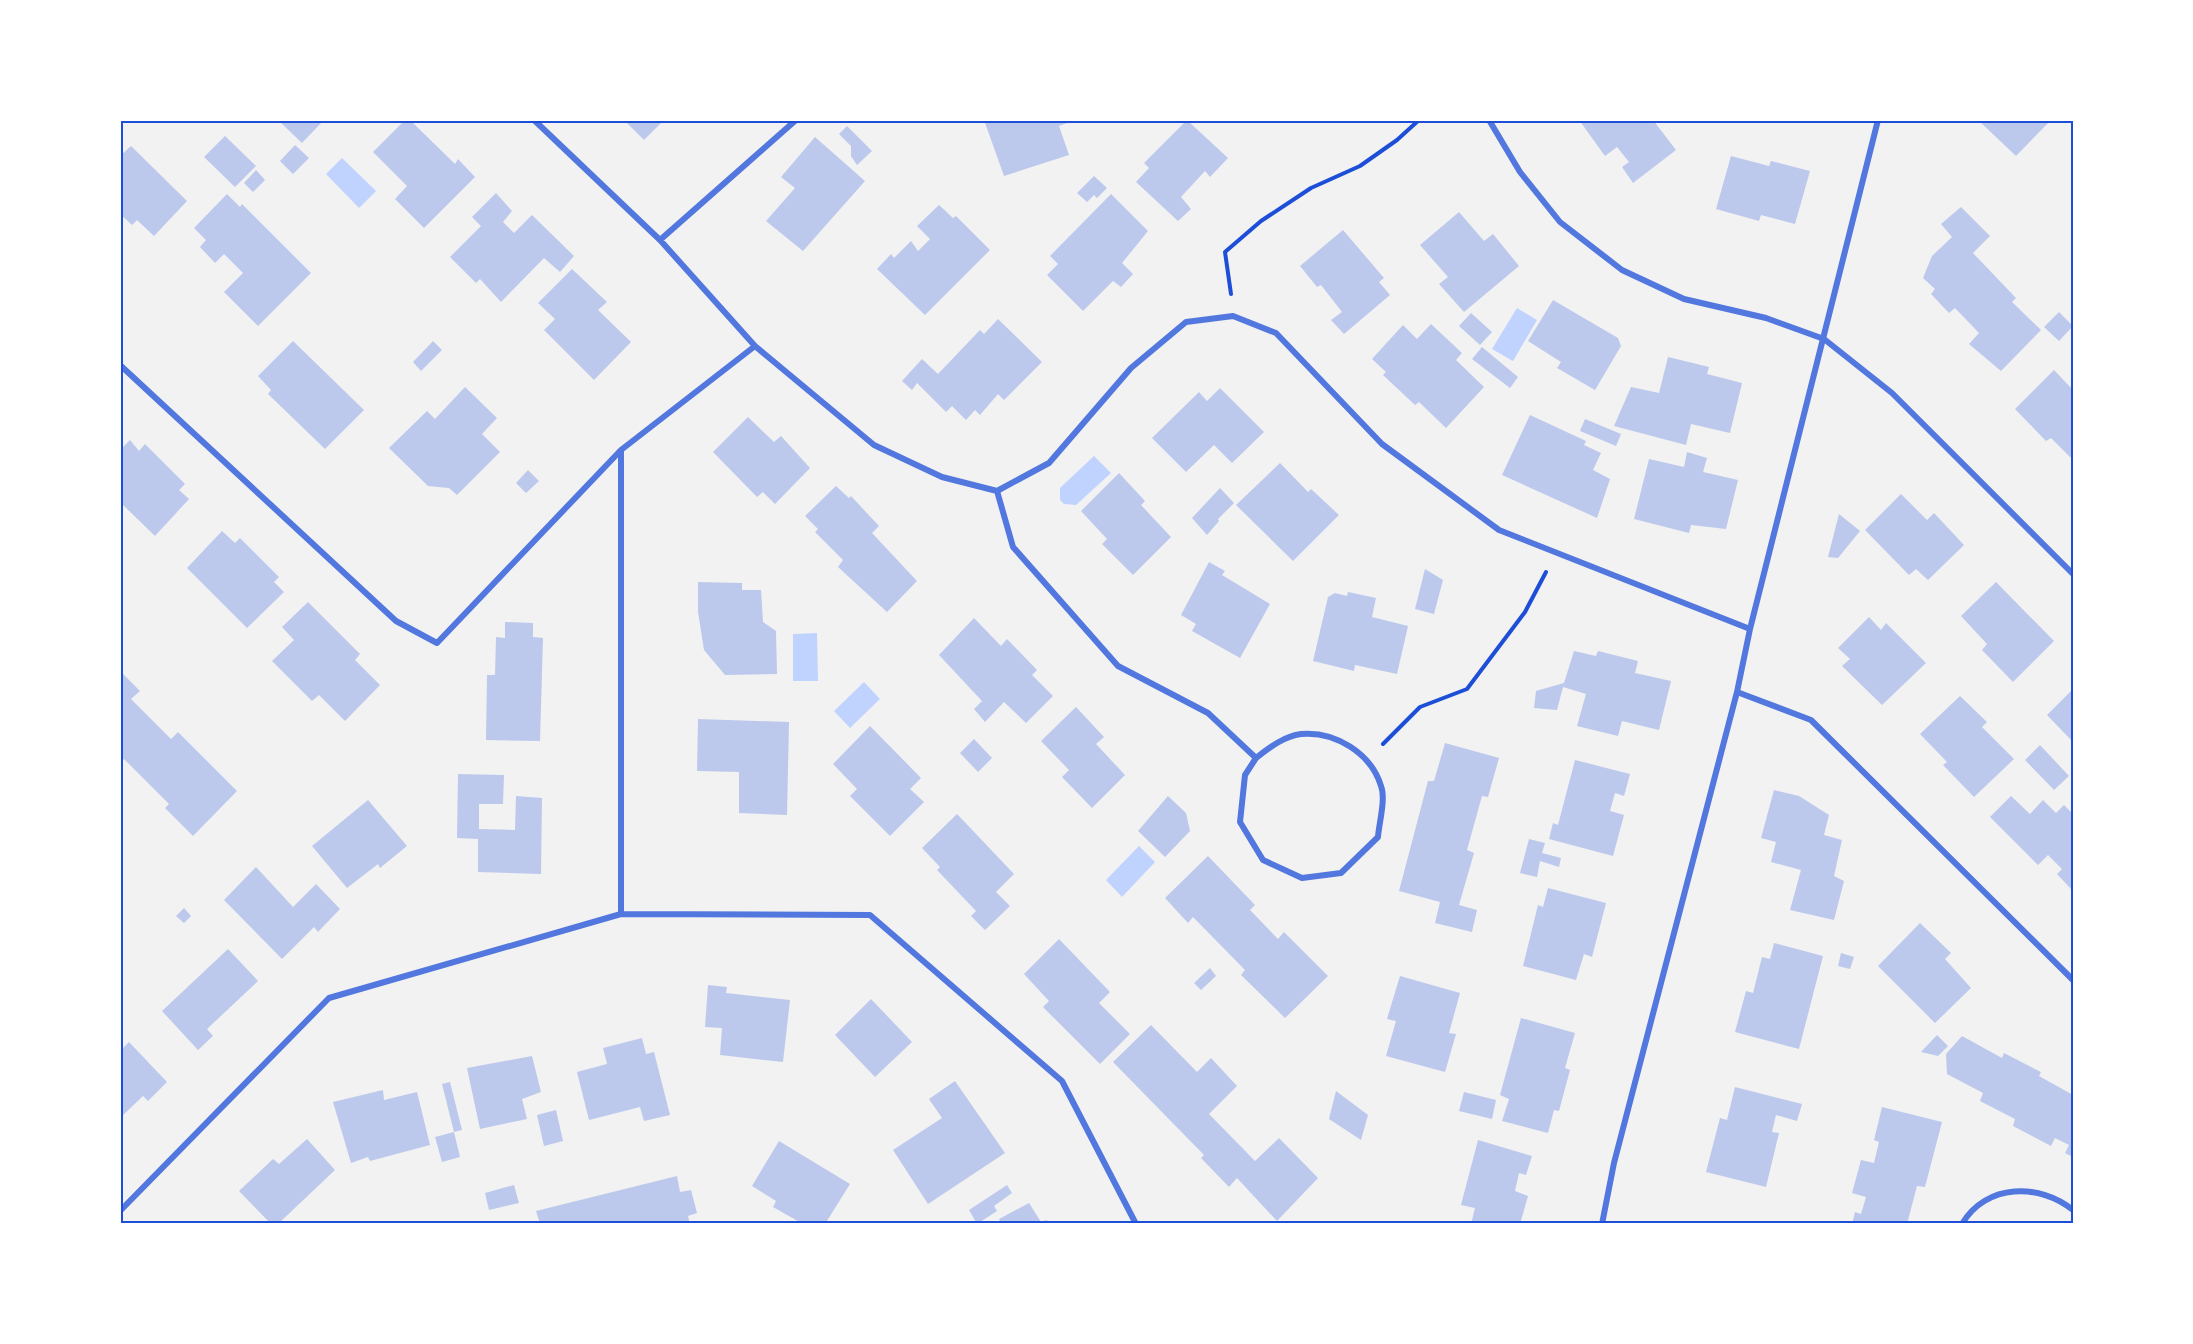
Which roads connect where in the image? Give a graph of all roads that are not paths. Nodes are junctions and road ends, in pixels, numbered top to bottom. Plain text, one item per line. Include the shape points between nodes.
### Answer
1 (534, 120) edge
2 (796, 120) edge
3 (1489, 120) edge
4 (1878, 120) edge
5 (660, 240) junction
6 (1824, 339) junction
7 (755, 346) junction
8 (120, 365) edge
9 (621, 450) junction
10 (997, 491) junction
11 (2073, 574) edge
12 (1750, 629) junction
13 (1737, 692) junction
14 (1256, 758) junction
15 (621, 914) junction
16 (2073, 980) edge
17 (2073, 1210) edge
18 (120, 1211) edge
19 (1136, 1224) edge
20 (1602, 1224) edge
21 (1962, 1224) edge

1 - 5 street
2 - 5 street
3 - 6 street via 1520,172 1560,222 1622,270 1684,299 1766,318
4 - 6 street
5 - 7 street
6 - 11 street via 1892,393
6 - 12 street
7 - 9 street
7 - 10 street via 874,445 942,477
8 - 9 street via 396,621 437,643
9 - 15 street
10 - 12 street via 1049,463 1131,368 1186,322 1233,316 1276,333 1382,444 1499,530
10 - 14 street via 1013,547 1118,666 1208,713
12 - 13 street
13 - 16 street via 1811,720
13 - 20 street via 1614,1163
14 - 14 street via 1245,775 1240,822 1263,860 1302,878 1341,873 1378,837 1382,788 1368,760 1338,738 1301,734 1273,744
15 - 18 street via 329,999
15 - 19 street via 870,915 1062,1081
17 - 21 street via 2041,1192 2020,1190 1981,1203

